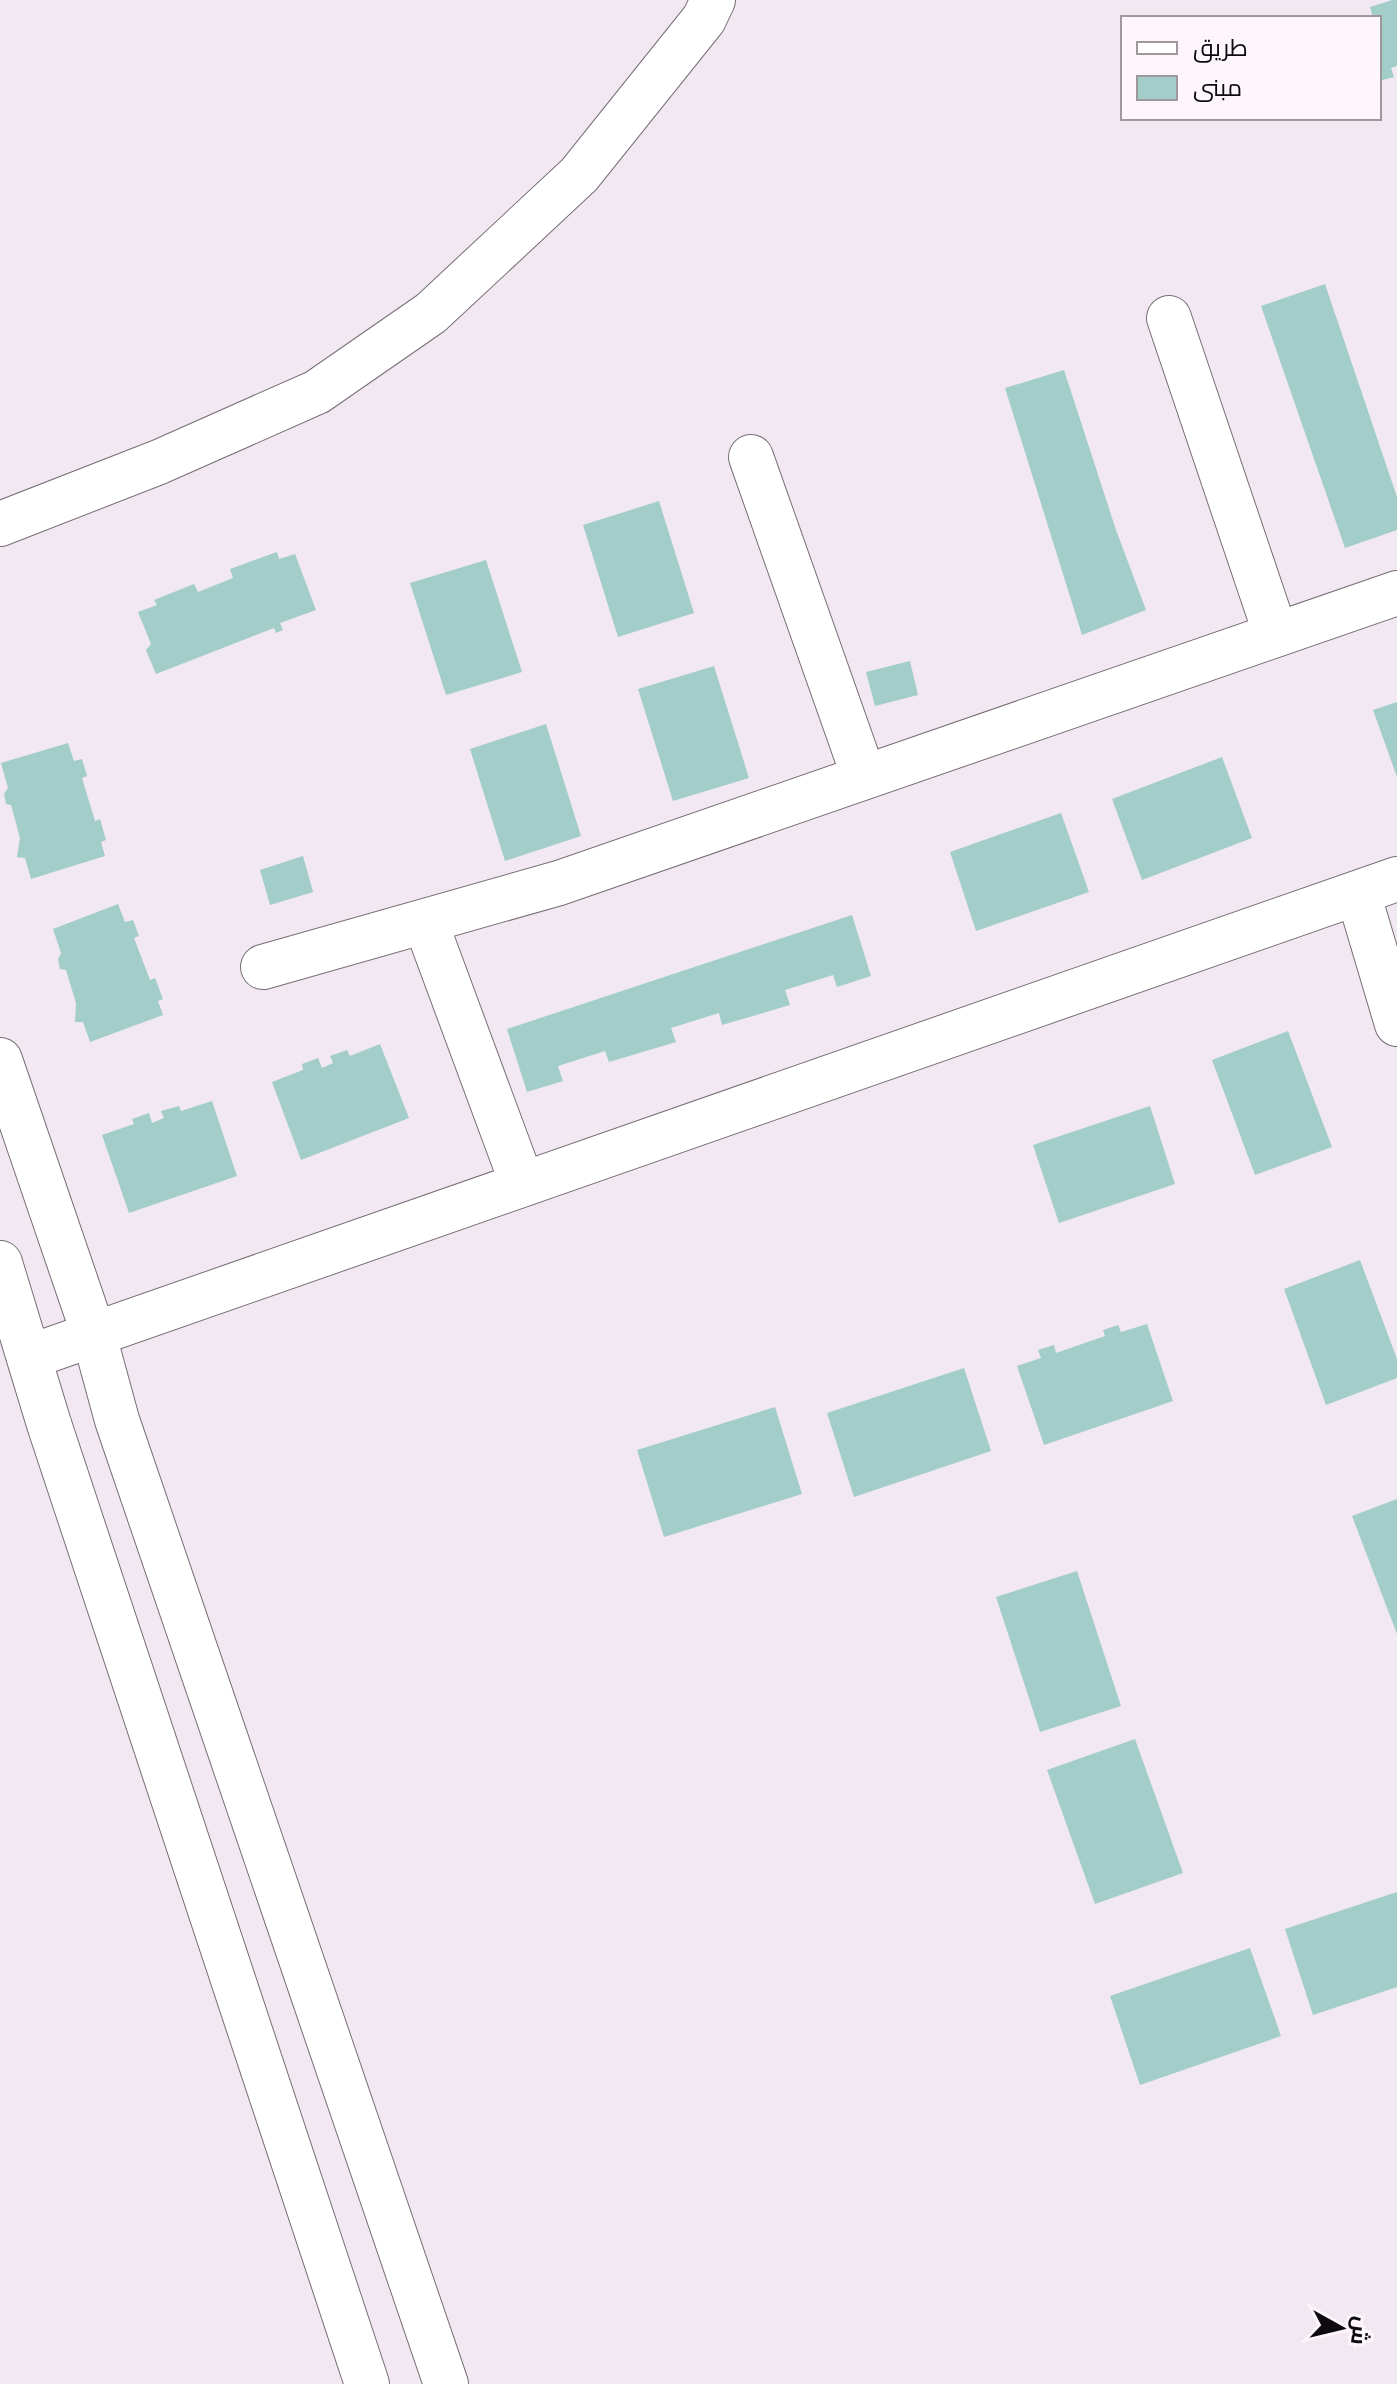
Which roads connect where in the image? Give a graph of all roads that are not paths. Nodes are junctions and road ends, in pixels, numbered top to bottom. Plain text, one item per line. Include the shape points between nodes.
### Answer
1 (713, 0) edge
2 (1169, 318) dead end
3 (751, 457) dead end
4 (0, 524) edge
5 (1397, 593) edge
6 (1276, 635) junction
7 (864, 777) junction
8 (1377, 886) edge
9 (425, 921) junction
10 (263, 967) dead end
11 (1397, 1024) edge
12 (0, 1060) edge
13 (522, 1183) junction
14 (0, 1263) edge
15 (93, 1332) junction
16 (29, 1357) junction
17 (367, 2384) edge
18 (446, 2384) edge

1 - 4 street via 704,19 579,175 431,313 317,392
2 - 6 street
3 - 7 street
5 - 6 street
6 - 7 street
7 - 9 street via 559,883
8 - 11 street
8 - 13 street
9 - 10 street
9 - 13 street
12 - 15 street
13 - 15 street
14 - 16 street
15 - 16 street
15 - 18 street via 117,1420
16 - 17 street

